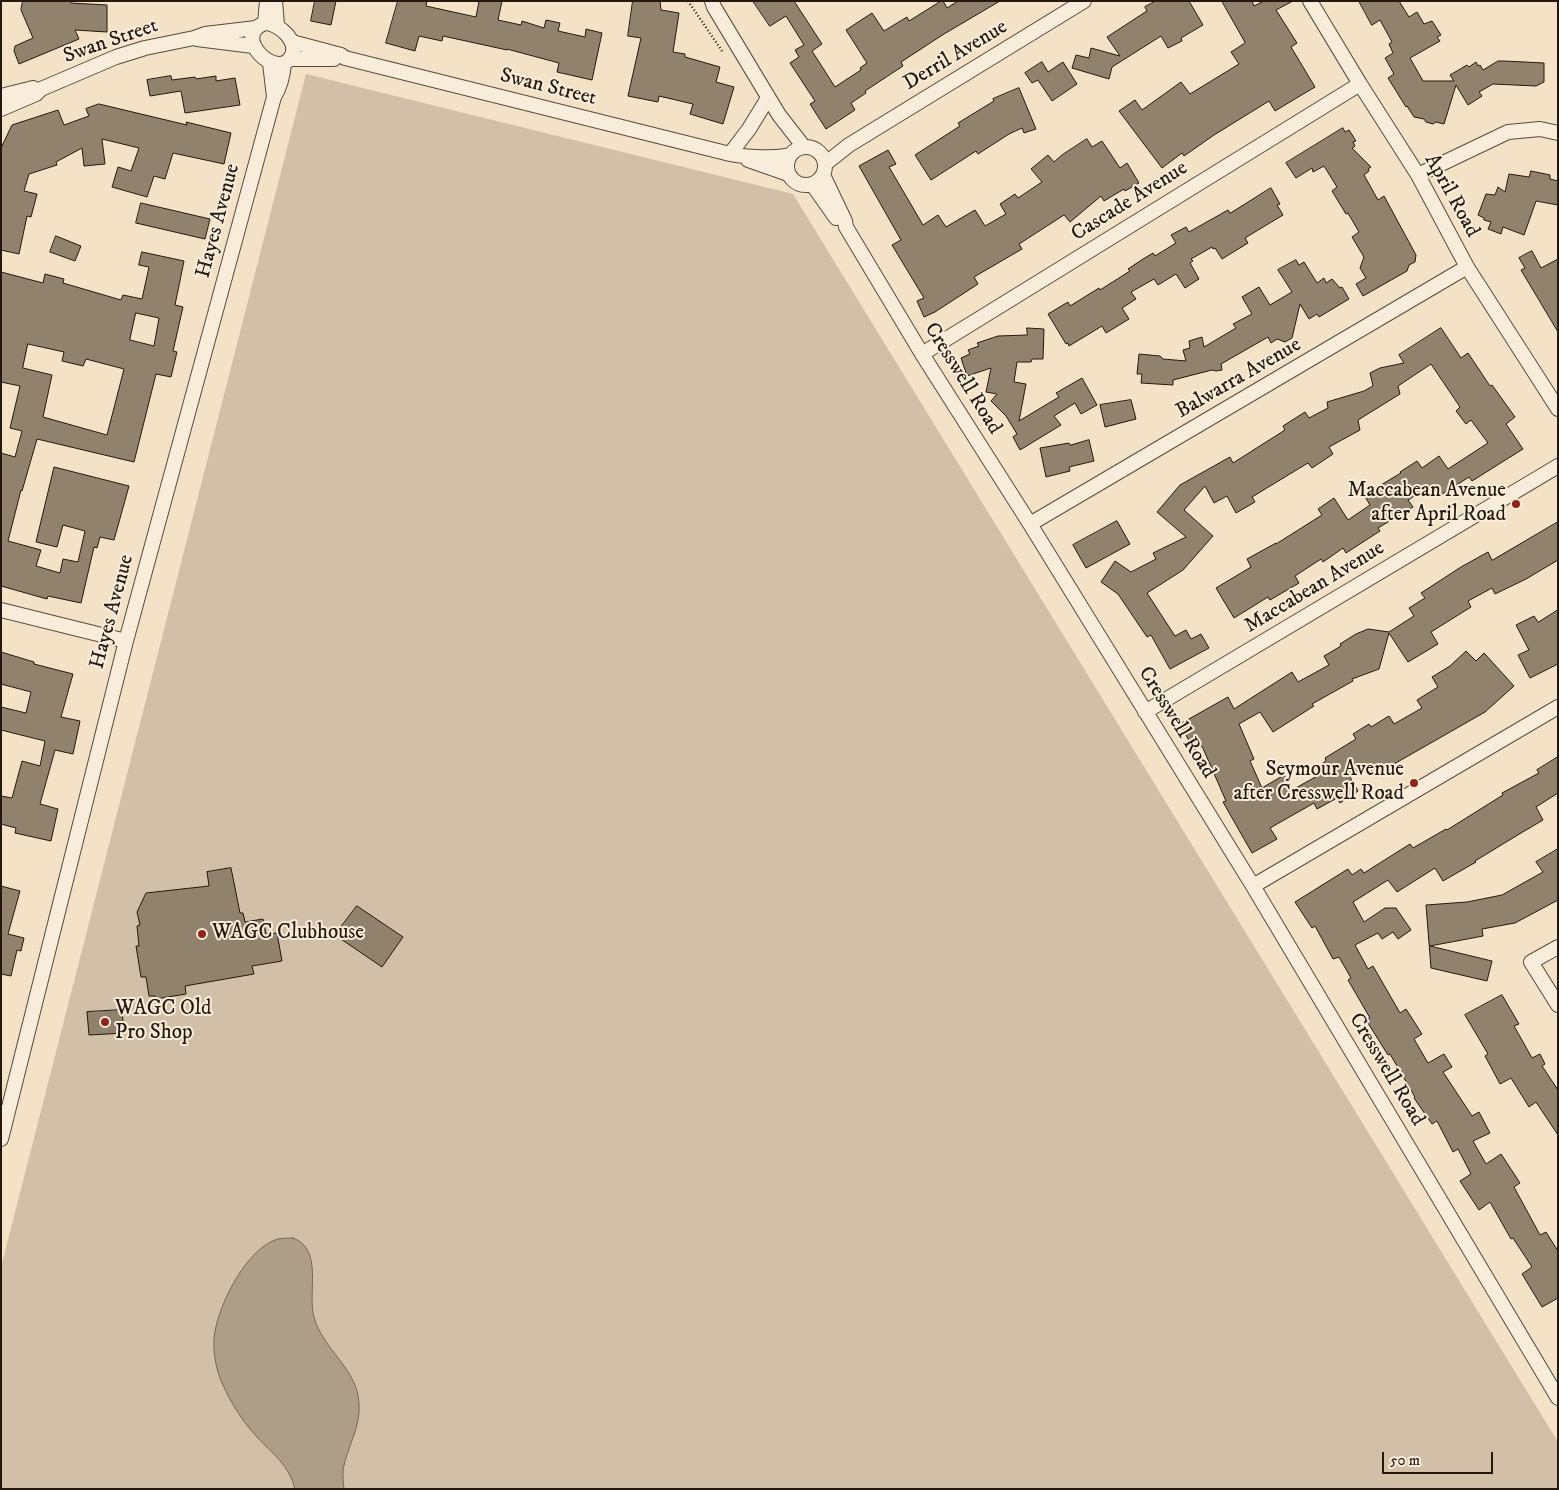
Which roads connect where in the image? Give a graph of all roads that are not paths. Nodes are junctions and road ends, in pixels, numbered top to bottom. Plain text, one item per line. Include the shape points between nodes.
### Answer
1 (267, 1) edge
2 (275, 1) edge
3 (712, 1) edge
4 (1084, 1) edge
5 (1310, 1) edge
6 (266, 26) junction
7 (194, 38) junction
8 (292, 42) junction
9 (253, 46) junction
10 (345, 58) junction
11 (281, 62) junction
12 (1360, 84) junction
13 (41, 89) junction
14 (1, 96) edge
15 (768, 98) junction
16 (1, 109) edge
17 (1558, 133) edge
18 (804, 147) junction
19 (735, 155) junction
20 (790, 155) junction
21 (822, 164) junction
22 (788, 174) junction
23 (1418, 175) junction
24 (812, 184) junction
25 (846, 228) junction
26 (1468, 267) junction
27 (922, 354) junction
28 (1558, 409) edge
29 (1558, 466) edge
30 (1030, 524) junction
31 (1, 610) edge
32 (126, 641) junction
33 (1558, 707) edge
34 (1145, 712) junction
35 (1253, 886) junction
36 (1558, 947) edge
37 (1558, 1005) edge
38 (5, 1104) edge
39 (1, 1139) edge
40 (1558, 1398) edge

1 - 6 street
2 - 6 street
3 - 15 street
4 - 21 street, Derril Avenue
5 - 12 street, April Road
6 - 7 street, Swan Street
6 - 8 street
6 - 9 street via 252,40
7 - 9 street, Swan Street
7 - 13 street, Swan Street via 116,57
8 - 10 street, Swan Street
8 - 11 street, Hayes Avenue via 293,54
9 - 11 street
10 - 11 street, Swan Street
10 - 19 street, Swan Street
11 - 32 street, Hayes Avenue via 283,77 274,97
12 - 23 street, April Road
12 - 27 street, Cascade Avenue
13 - 14 street, Swan Street
13 - 16 street, Swan Street
15 - 18 street
15 - 19 street
17 - 23 street via 1540,128 1508,132
18 - 20 street
18 - 21 street via 812,148
19 - 20 street, Swan Street
19 - 22 street, Swan Street
20 - 22 street
21 - 24 street via 820,179
21 - 25 street, Cresswell Road
22 - 24 street via 796,182
23 - 26 street, April Road
24 - 25 street, Cresswell Road
25 - 27 street, Cresswell Road
26 - 28 street, April Road
26 - 30 street, Balwarra Avenue
27 - 30 street, Cresswell Road
29 - 34 street, Maccabean Avenue
30 - 34 street, Cresswell Road
31 - 32 street
32 - 38 street, Hayes Avenue
33 - 35 street
34 - 35 street, Cresswell Road
35 - 40 street, Cresswell Road
36 - 37 street via 1531,962
38 - 39 street, Hayes Avenue

